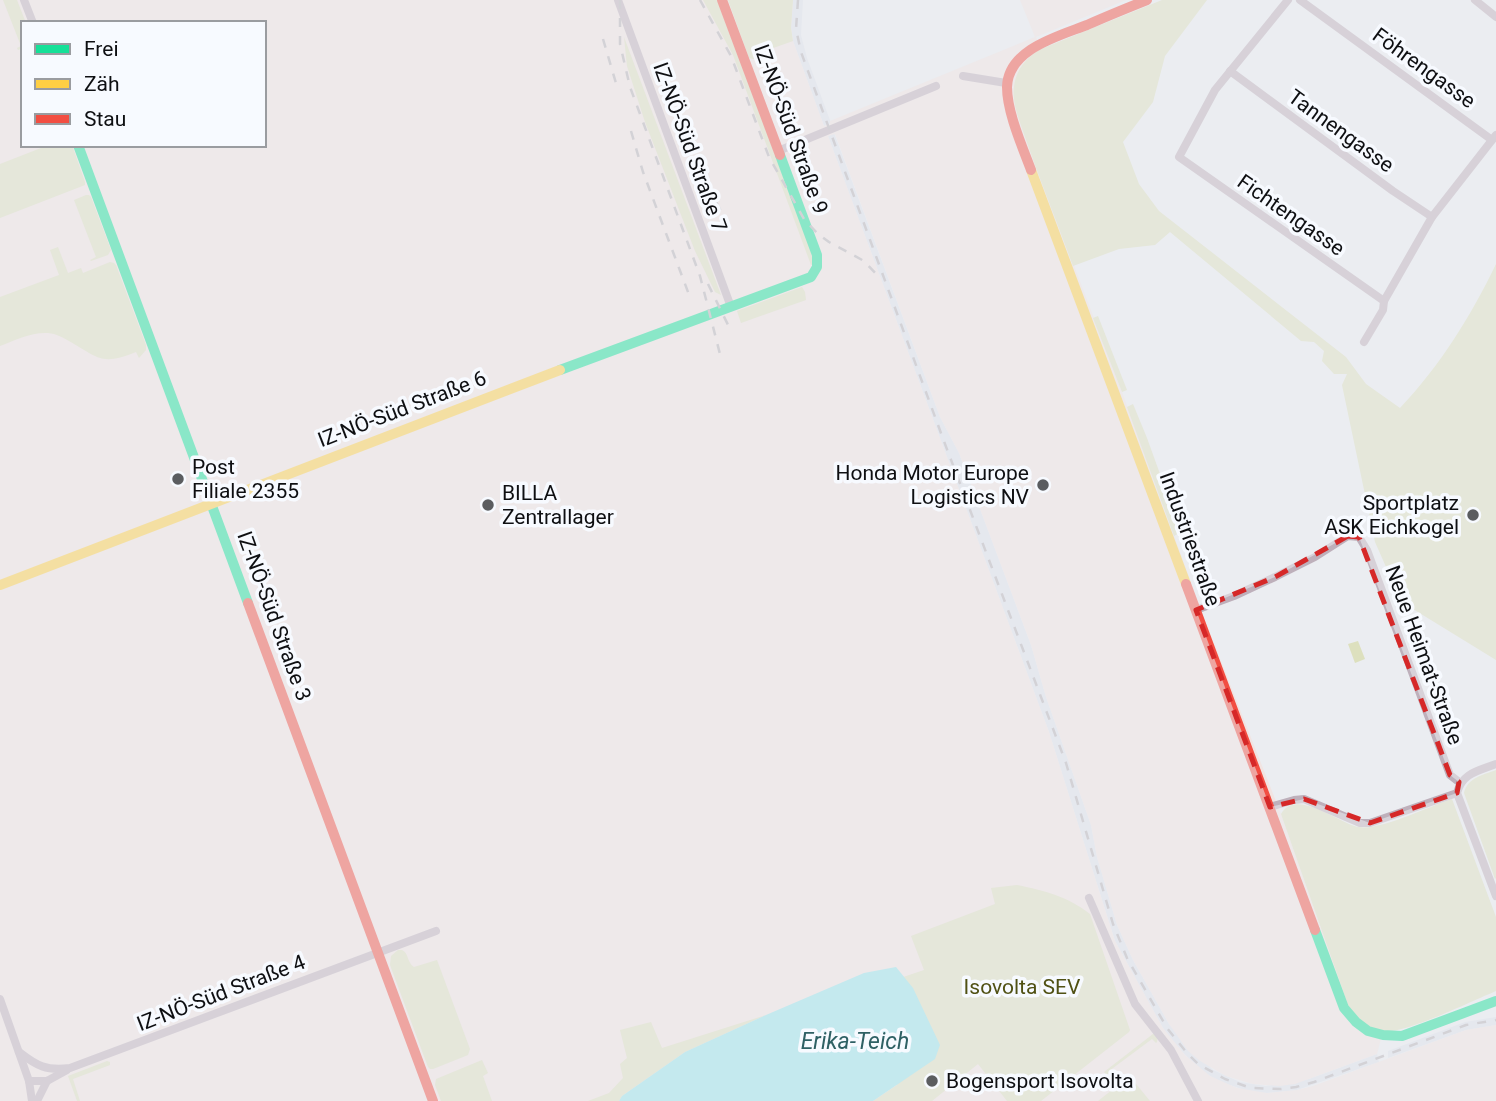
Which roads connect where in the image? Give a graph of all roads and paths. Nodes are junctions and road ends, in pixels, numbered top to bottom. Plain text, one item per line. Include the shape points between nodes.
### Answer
1 (24, 0) edge
2 (618, 0) edge
3 (722, 0) edge
4 (1147, 0) edge
5 (1288, 0) edge
6 (1300, 0) edge
7 (1475, 0) edge
8 (1496, 17) edge
9 (32, 21) edge
10 (1230, 71) junction
11 (964, 76) dead end
12 (1006, 83) junction
13 (936, 86) dead end
14 (1494, 137) edge
15 (79, 147) edge
16 (778, 151) junction
17 (1432, 217) junction
18 (817, 271) joint
19 (1384, 302) junction
20 (731, 307) junction
21 (1364, 342) dead end
22 (211, 502) junction
23 (0, 584) edge
24 (1196, 610) junction
25 (1496, 764) edge
26 (1459, 782) junction
27 (1457, 793) junction
28 (1270, 807) junction
29 (1496, 896) edge
30 (1088, 898) dead end
31 (436, 931) dead end
32 (377, 953) junction
33 (0, 999) edge
34 (1496, 1001) edge
35 (19, 1052) junction
36 (70, 1068) junction
37 (53, 1070) junction
38 (47, 1081) junction
39 (29, 1082) junction
40 (32, 1101) edge
41 (37, 1101) edge
42 (433, 1101) edge
43 (1198, 1101) edge

1 - 9 street
2 - 20 street, IZ-NÖ-Süd Straße 7
3 - 16 street, IZ-NÖ-Süd Straße 9
4 - 12 street via 1040,44 1024,54
5 - 10 street
6 - 14 street, Föhrengasse
7 - 8 street
10 - 17 street, Tannengasse
10 - 19 street, Fichtengasse via 1179,157
11 - 12 street
12 - 24 street, Industriestraße via 1007,100 1030,167
13 - 16 street
14 - 17 street
15 - 22 street, IZ-NÖ-Süd Straße 3
16 - 18 street, IZ-NÖ-Süd Straße 9 via 817,255
17 - 19 street
18 - 20 street, IZ-NÖ-Süd Straße 6
19 - 21 street
20 - 22 street, IZ-NÖ-Süd Straße 6
22 - 23 street, IZ-NÖ-Süd Straße 6
22 - 32 street, IZ-NÖ-Süd Straße 3
24 - 26 street, Neue Heimat-Straße via 1275,577 1348,536 1359,537 1450,775
24 - 28 street, Industriestraße
25 - 26 street
26 - 27 street
27 - 28 street via 1370,823 1304,799
27 - 29 street
28 - 34 street, Industriestraße via 1352,1019 1375,1035 1402,1036
30 - 43 street via 1135,1004 1171,1050
31 - 32 street, IZ-NÖ-Süd Straße 4
32 - 36 street, IZ-NÖ-Süd Straße 4
32 - 42 street, IZ-NÖ-Süd Straße 3
33 - 35 street
35 - 37 street
35 - 39 street
36 - 37 street, IZ-NÖ-Süd Straße 4
36 - 38 street
37 - 39 street
38 - 39 street
38 - 41 street
39 - 40 street

